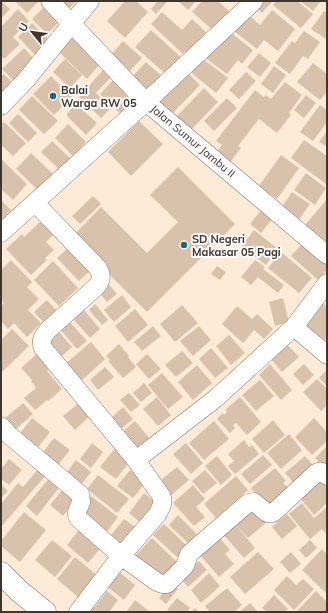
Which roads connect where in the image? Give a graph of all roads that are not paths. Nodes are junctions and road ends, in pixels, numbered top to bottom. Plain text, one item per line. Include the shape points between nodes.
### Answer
1 (50, 1) edge
2 (90, 1) edge
3 (254, 1) edge
4 (71, 24) junction
5 (146, 102) junction
6 (1, 106) edge
7 (35, 203) junction
8 (1, 233) edge
9 (327, 255) edge
10 (327, 283) edge
11 (294, 326) junction
12 (327, 355) edge
13 (1, 426) edge
14 (136, 460) junction
15 (327, 476) edge
16 (121, 556) junction
17 (1, 574) edge
18 (45, 612) edge
19 (78, 612) edge

1 - 4 street, Jalan Sumur Jambu II
2 - 4 street
3 - 5 street
4 - 5 street, Jalan Sumur Jambu II
4 - 6 street via 26,80
5 - 7 street
5 - 9 street, Jalan Sumur Jambu II
7 - 8 street
7 - 14 street via 101,274 97,286 48,330 41,343
10 - 11 street
11 - 12 street
11 - 14 street via 215,399
13 - 16 street via 80,494 81,502 76,514 78,518
14 - 16 street via 162,497 162,505 157,515
15 - 16 street via 319,471 316,473 273,513 267,513 254,502 248,503 189,554 185,566 167,584 157,582
16 - 19 street
17 - 18 street

